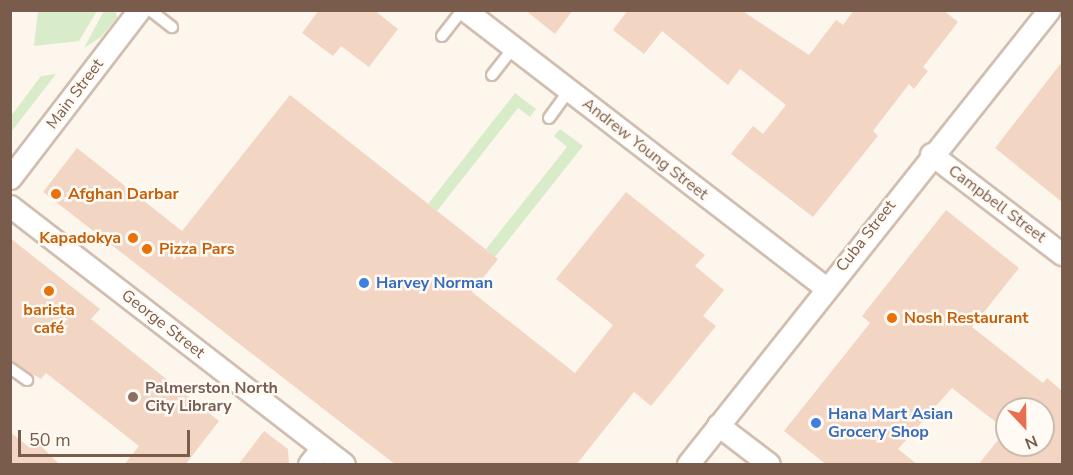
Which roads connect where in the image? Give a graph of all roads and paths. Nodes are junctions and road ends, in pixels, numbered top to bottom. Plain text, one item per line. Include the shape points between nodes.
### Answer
1 (139, 10) edge
2 (150, 10) edge
3 (464, 10) edge
4 (1049, 10) edge
5 (172, 27) dead end
6 (442, 36) dead end
7 (513, 48) junction
8 (492, 75) dead end
9 (569, 90) junction
10 (549, 118) dead end
11 (931, 154) junction
12 (10, 178) edge
13 (10, 206) edge
14 (1062, 254) edge
15 (825, 287) junction
16 (10, 368) edge
17 (27, 380) dead end
18 (718, 425) junction
19 (322, 448) junction
20 (309, 465) edge
21 (344, 465) edge
22 (688, 465) edge
23 (769, 465) edge

1 - 12 street, Main Street
2 - 5 lane
3 - 6 lane
3 - 7 street, Andrew Young Street
4 - 11 street, Cuba Street
7 - 8 lane
7 - 9 street, Andrew Young Street
9 - 10 lane
9 - 15 street, Andrew Young Street
11 - 14 street, Campbell Street
11 - 15 street, Cuba Street
13 - 19 street, George Street
15 - 18 street, Cuba Street
16 - 17 lane
18 - 22 street, Cuba Street
18 - 23 street
19 - 20 street
19 - 21 street, George Street

